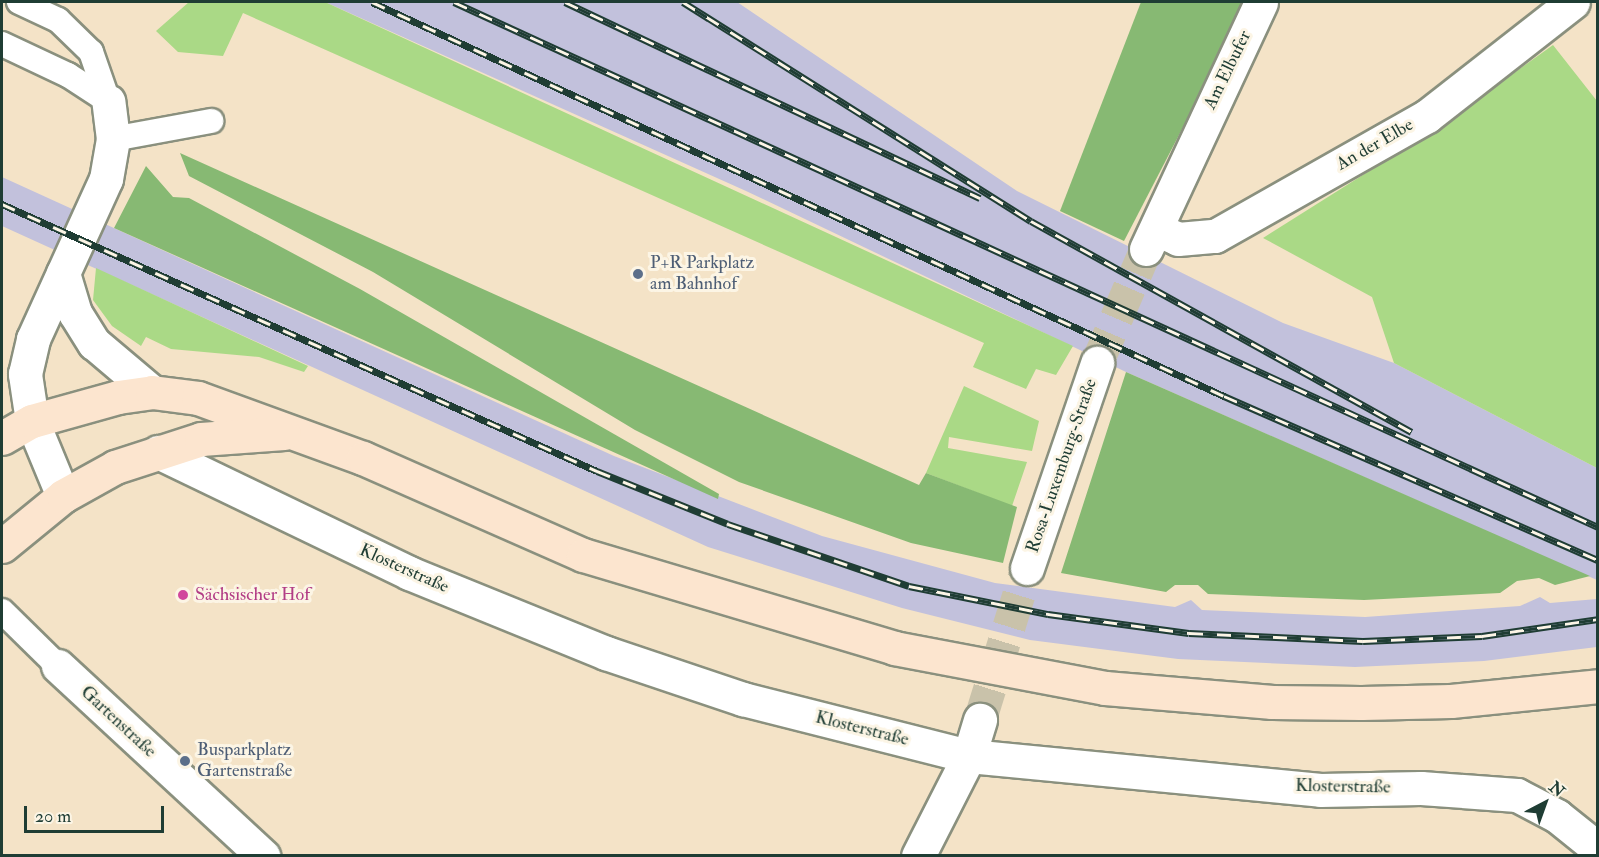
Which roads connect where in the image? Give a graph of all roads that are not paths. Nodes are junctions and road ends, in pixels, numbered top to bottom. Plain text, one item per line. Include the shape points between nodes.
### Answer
1 (19, 2) edge
2 (1262, 2) edge
3 (1572, 2) edge
4 (2, 44) edge
5 (108, 101) junction
6 (211, 121) dead end
7 (113, 139) junction
8 (1151, 239) joint
9 (63, 273) junction
10 (1097, 363) tunnel mouth
11 (152, 392) junction
12 (32, 421) junction
13 (301, 433) junction
14 (2, 438) edge
15 (158, 452) junction
16 (63, 496) junction
17 (2, 546) edge
18 (1027, 568) tunnel mouth
19 (2, 611) edge
20 (57, 666) joint
21 (1598, 686) edge
22 (980, 720) tunnel mouth
23 (969, 756) junction
24 (1598, 849) edge
25 (263, 855) edge
26 (918, 855) edge

1 - 5 lane via 58,20 91,52
2 - 8 street, Am Elbufer via 1194,138
3 - 8 street, An der Elbe via 1427,116 1215,236
4 - 5 lane via 68,75
5 - 7 street
6 - 7 lane
7 - 9 street via 106,179
9 - 11 street via 75,313 94,343
9 - 12 street via 26,362
10 - 18 street, Rosa-Luxemburg-Straße
11 - 12 main road
11 - 13 main road via 230,406
12 - 14 main road
12 - 16 street
13 - 15 main road via 253,432
13 - 21 main road via 583,555 894,648 1031,676 1272,702 1451,701
15 - 16 main road via 115,467
15 - 23 street, Klosterstraße via 409,573 606,653 743,699
16 - 17 main road
19 - 20 lane, Gartenstraße
20 - 25 street, Gartenstraße
22 - 23 street
23 - 24 street, Klosterstraße via 1320,790 1420,788 1517,795 1557,816
23 - 26 street

